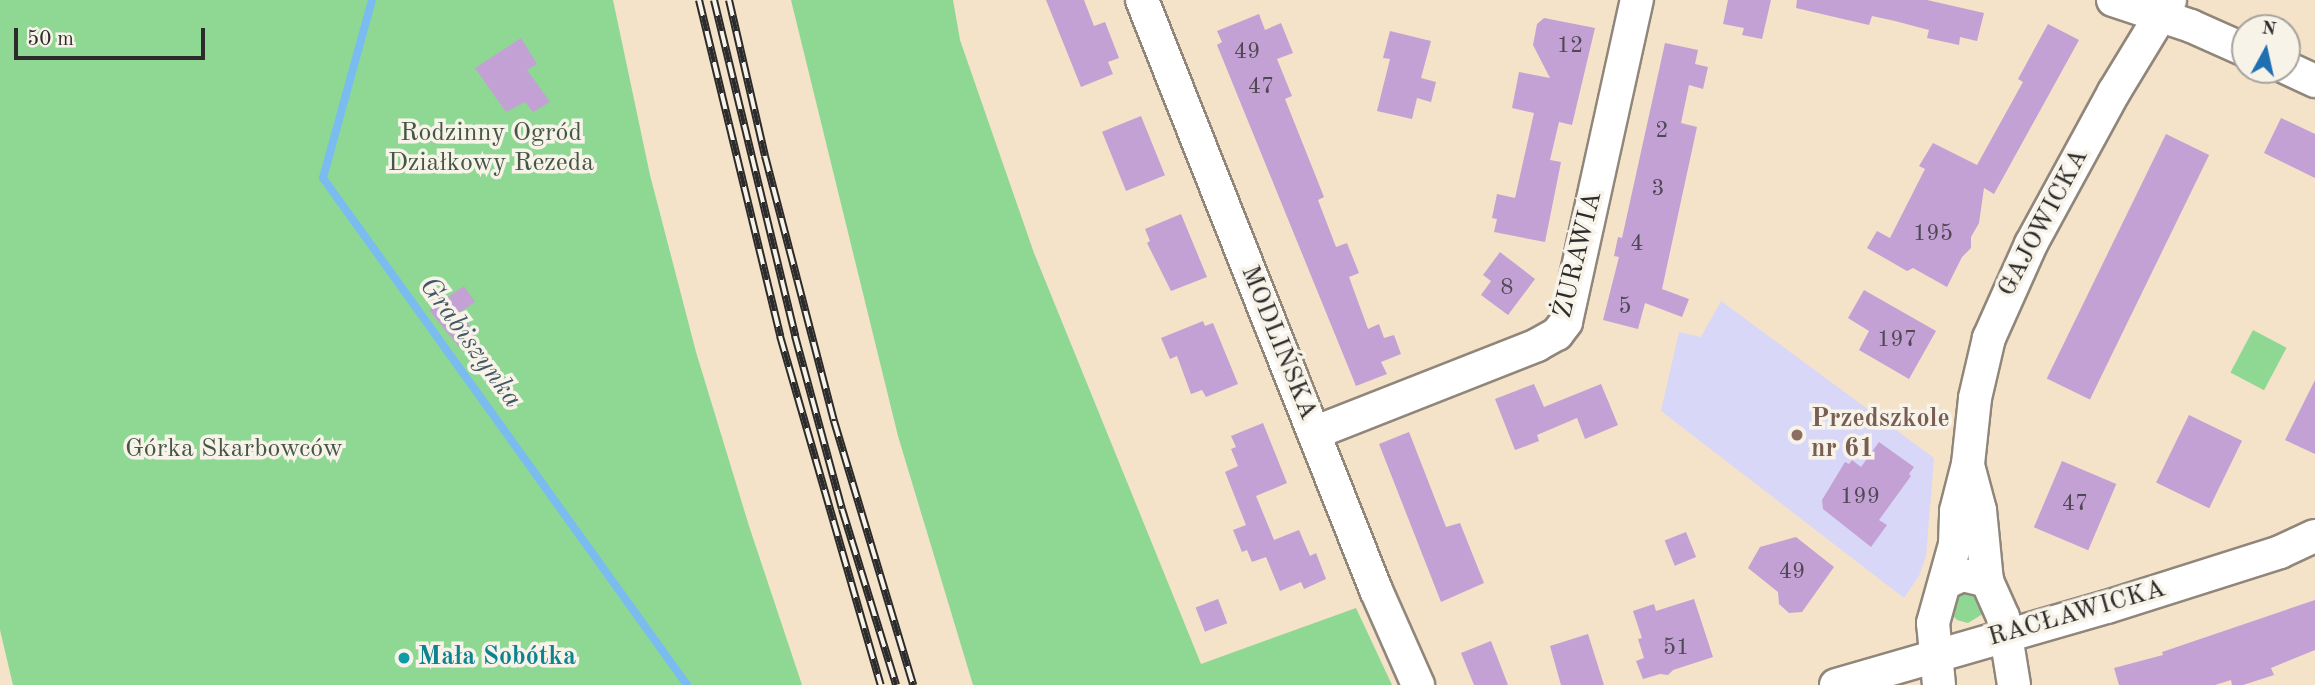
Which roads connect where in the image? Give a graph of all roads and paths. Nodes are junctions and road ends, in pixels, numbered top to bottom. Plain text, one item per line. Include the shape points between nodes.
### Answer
1 (1142, 0) edge
2 (1637, 0) edge
3 (2113, 0) edge
4 (2165, 8) edge
5 (2231, 43) edge
6 (1314, 433) junction
7 (1968, 464) junction
8 (2315, 536) edge
9 (1987, 581) junction
10 (1945, 583) junction
11 (2007, 635) junction
12 (1936, 670) edge
13 (1418, 685) edge
14 (1836, 685) edge
15 (2014, 685) edge

1 - 6 street, MODLIŃSKA
2 - 6 street, ŻURAWIA via 1566,322 1557,334 1537,345
3 - 4 street
4 - 5 street
4 - 7 street, GAJOWICKA via 2037,232 1999,311 1980,372
6 - 13 street, MODLIŃSKA
7 - 9 street, GAJOWICKA via 1980,510
7 - 10 street, GAJOWICKA
8 - 11 street, RACŁAWICKA via 2280,552
9 - 10 street via 1962,575
9 - 11 street, GAJOWICKA
10 - 12 street, GAJOWICKA via 1933,623
11 - 12 street, RACŁAWICKA
11 - 15 street, GAJOWICKA
12 - 14 street, RACŁAWICKA

